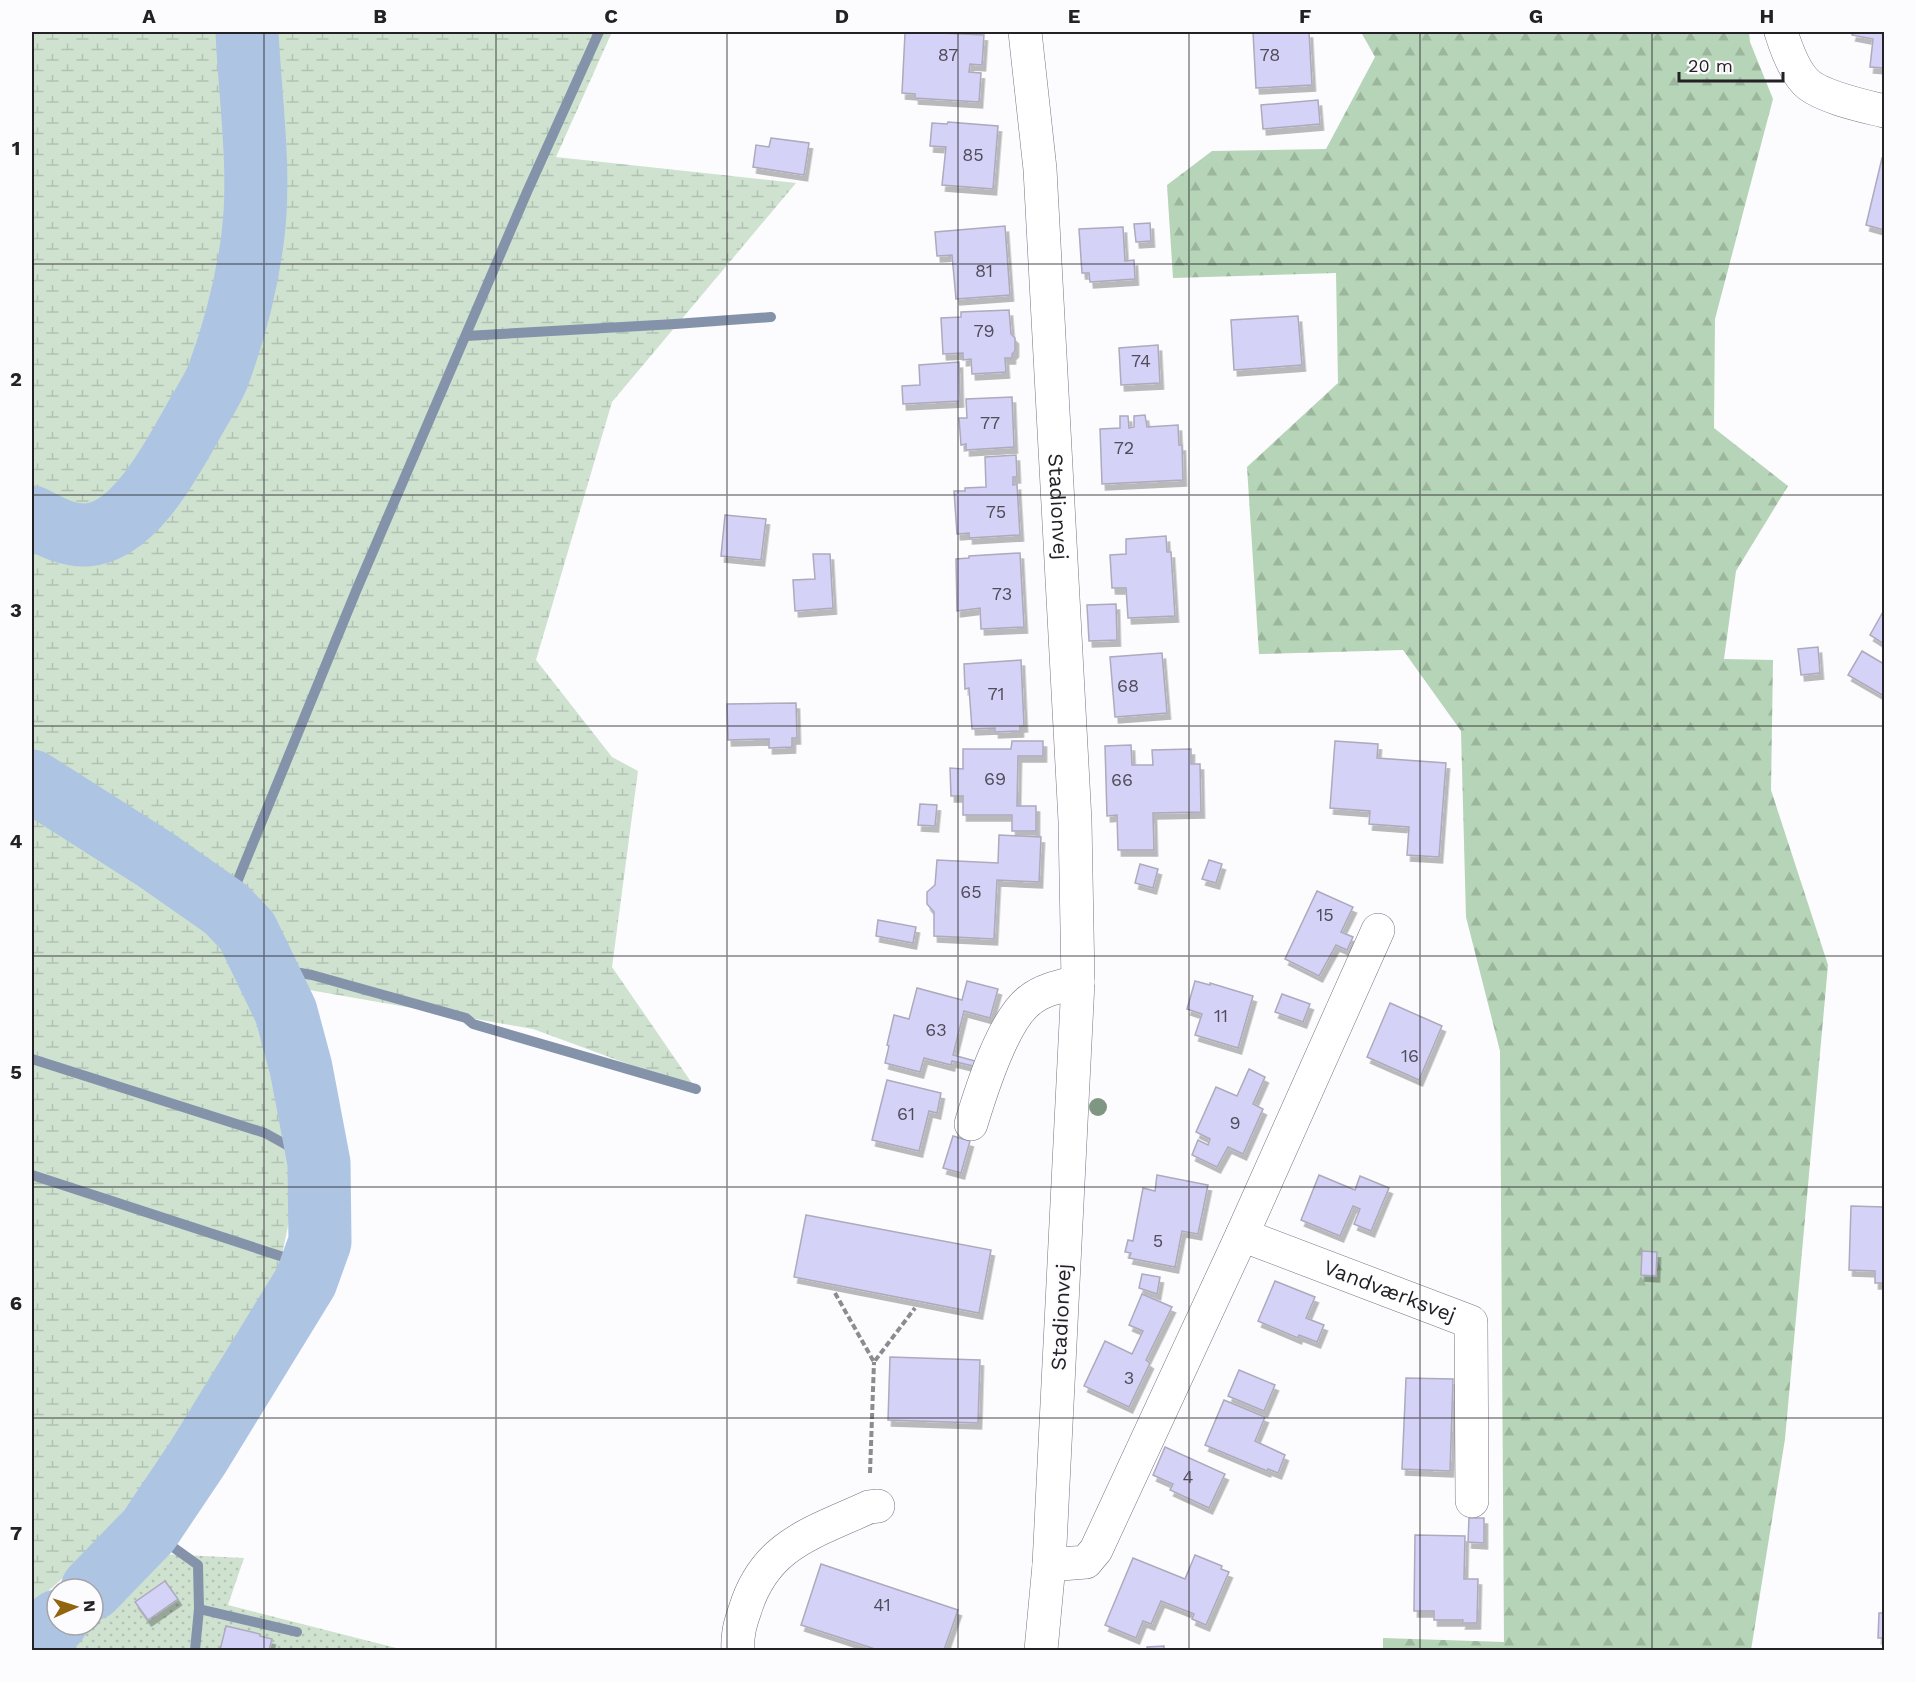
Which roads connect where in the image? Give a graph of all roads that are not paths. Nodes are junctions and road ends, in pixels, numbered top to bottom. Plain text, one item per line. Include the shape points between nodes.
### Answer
1 (1025, 32) edge
2 (1781, 32) edge
3 (1884, 111) edge
4 (1378, 930) dead end
5 (1078, 982) junction
6 (971, 1124) dead end
7 (1242, 1235) junction
8 (1472, 1501) dead end
9 (874, 1507) road end
10 (1049, 1565) junction
11 (738, 1650) edge
12 (1041, 1650) edge

1 - 5 street, Stadionvej via 1040,169 1075,821
2 - 3 street via 1789,57 1808,85 1842,100
4 - 7 street
5 - 6 street via 1030,999 1013,1017 983,1084
5 - 10 street, Stadionvej
7 - 8 street, Vandværksvej via 1471,1322
7 - 10 street via 1096,1550 1086,1562
9 - 11 street via 794,1542 767,1564 751,1590 737,1635
10 - 12 street, Stadionvej

